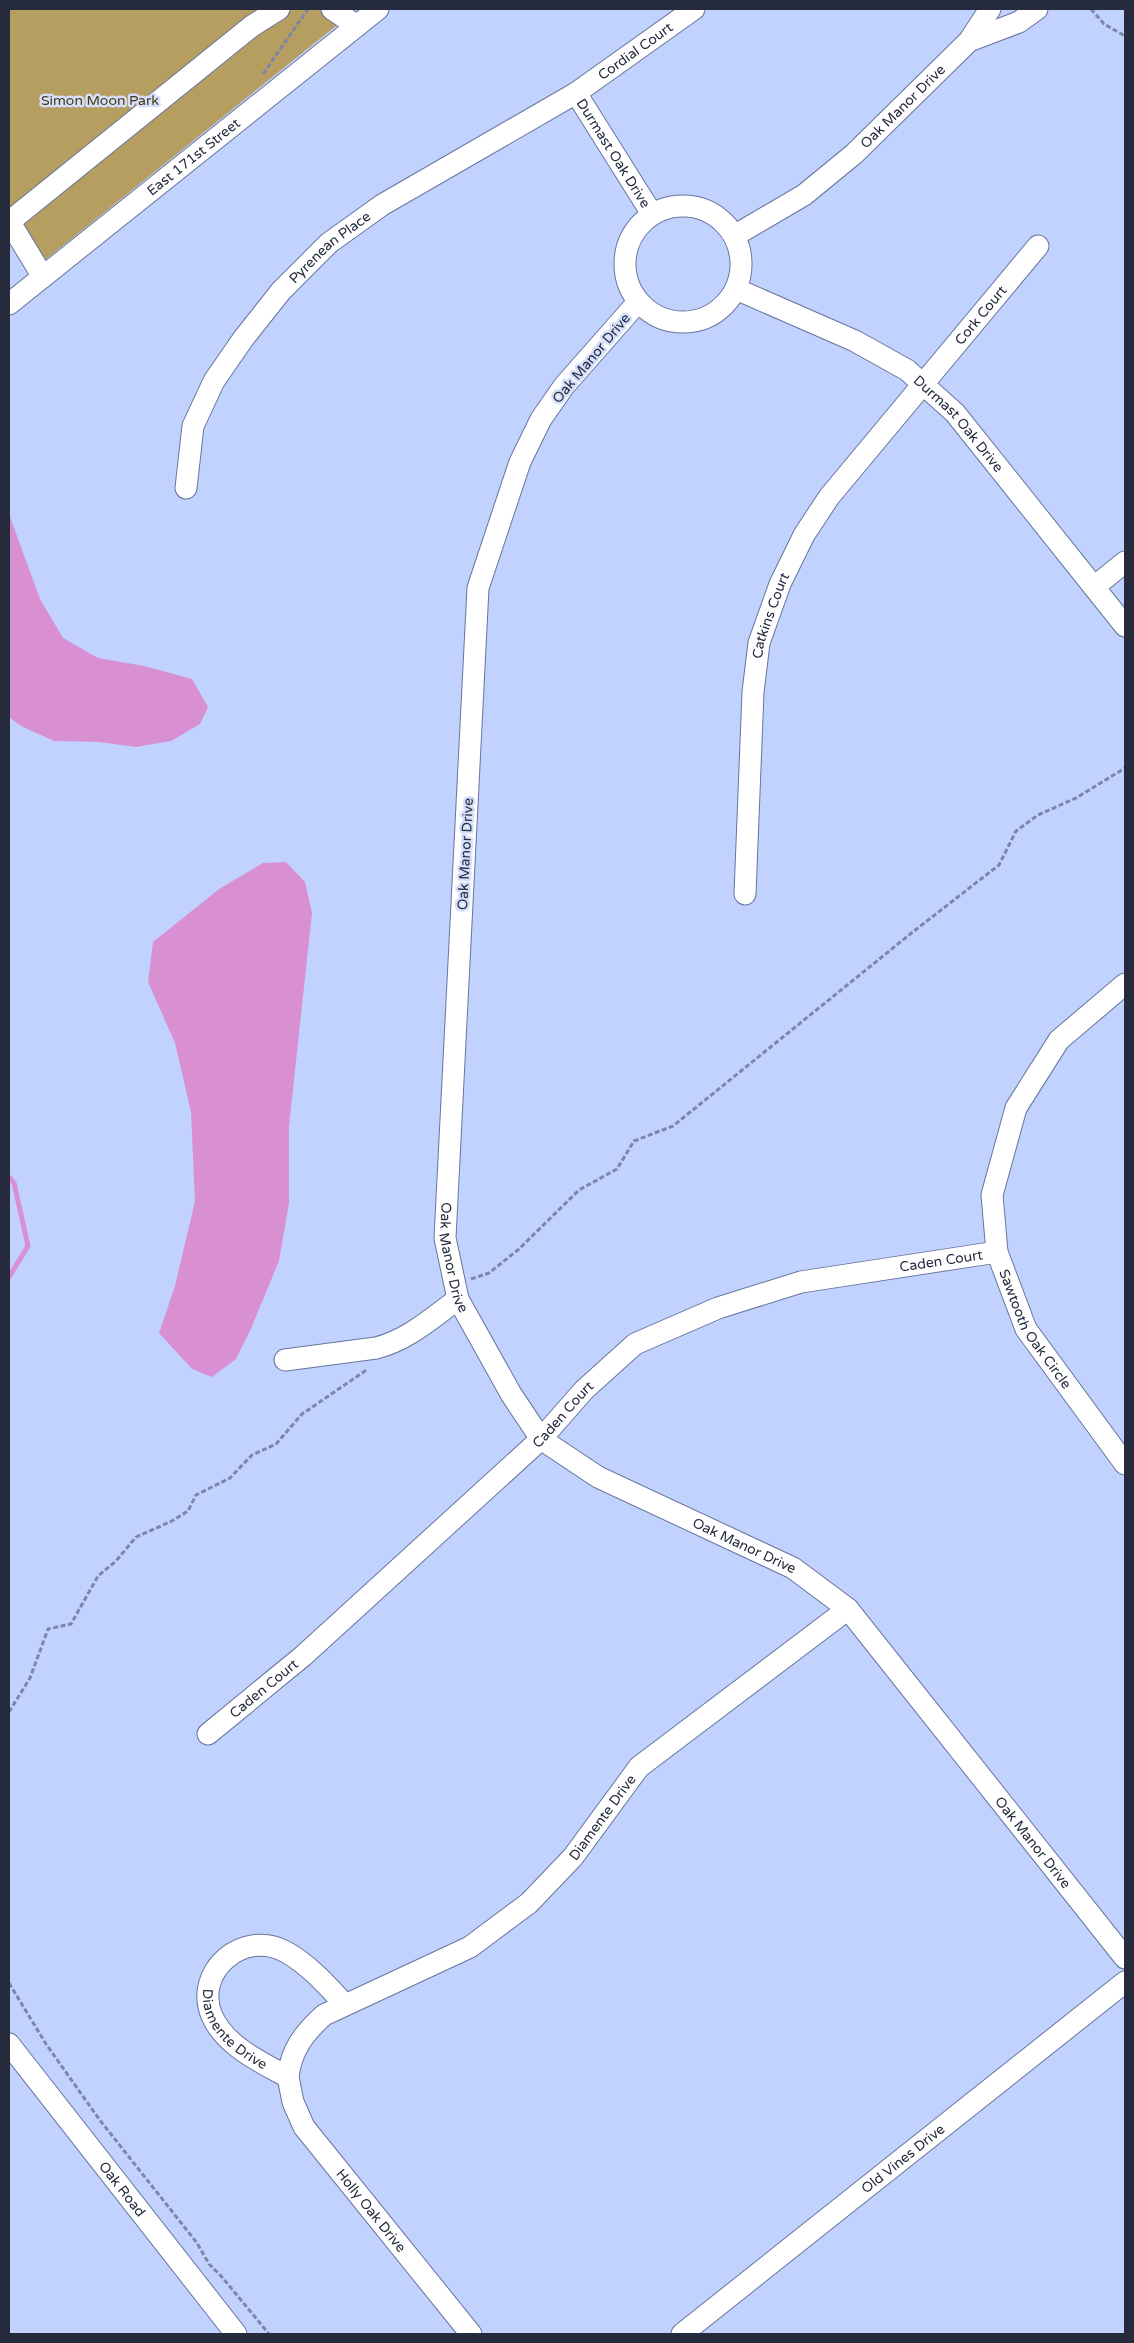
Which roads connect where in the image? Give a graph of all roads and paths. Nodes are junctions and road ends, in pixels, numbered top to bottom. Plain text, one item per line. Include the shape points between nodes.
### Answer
1 (279, 9) edge
2 (308, 9) edge
3 (332, 9) edge
4 (378, 9) edge
5 (694, 9) edge
6 (990, 9) edge
7 (1037, 9) edge
8 (1091, 9) edge
9 (357, 26) junction
10 (1125, 36) edge
11 (970, 41) junction
12 (263, 75) dead end
13 (576, 93) junction
14 (652, 214) junction
15 (9, 222) edge
16 (734, 236) junction
17 (1038, 246) dead end
18 (43, 277) junction
19 (736, 289) junction
20 (638, 302) junction
21 (9, 304) edge
22 (924, 384) junction
23 (186, 488) dead end
24 (1125, 562) edge
25 (1094, 587) junction
26 (1125, 626) edge
27 (1125, 768) edge
28 (745, 894) dead end
29 (1125, 984) edge
30 (997, 1252) junction
31 (457, 1291) junction
32 (285, 1360) dead end
33 (376, 1364) dead end
34 (541, 1439) junction
35 (1125, 1464) edge
36 (848, 1610) junction
37 (9, 1712) edge
38 (208, 1734) dead end
39 (1125, 1958) edge
40 (1125, 1982) edge
41 (9, 1983) edge
42 (345, 2005) junction
43 (9, 2044) edge
44 (288, 2077) junction
45 (236, 2334) edge
46 (270, 2334) edge
47 (471, 2334) edge
48 (682, 2334) edge

1 - 15 street via 252,26
2 - 12 path
3 - 9 street
4 - 9 street, East 171st Street
5 - 13 street, Cordial Court
6 - 11 street, Oak Manor Drive
7 - 11 street, Oak Manor Drive via 1019,22
8 - 10 path via 1104,24
9 - 18 street, East 171st Street
11 - 16 street, Oak Manor Drive via 854,154 804,195
13 - 14 street, Durmast Oak Drive
13 - 23 street, Pyrenean Place via 382,205 329,243 281,291 214,381 193,426
14 - 16 street via 676,207 700,208 715,215
14 - 20 street via 639,225 625,255 629,288
15 - 18 street
16 - 19 street via 741,256 741,273
17 - 22 street, Cork Court
18 - 21 street, East 171st Street
19 - 20 street via 720,308 699,321 682,323 666,320
19 - 22 street, Durmast Oak Drive via 855,341 907,370
20 - 31 street, Oak Manor Drive via 564,386 541,420 520,462 478,588 445,1238
22 - 25 street, Durmast Oak Drive via 955,413
22 - 28 street, Catkins Court via 829,497 804,535 780,584 759,643 753,692
24 - 25 street
25 - 26 street, Durmast Oak Drive
27 - 31 path via 1076,798 1038,814 1021,827 1011,839 999,865 673,1126 634,1141 617,1169 579,1190 519,1249 489,1273
29 - 30 street, Sawtooth Oak Circle via 1059,1040 1016,1108 992,1196
30 - 34 street, Caden Court via 801,1282 718,1308 635,1344 584,1390
30 - 35 street, Sawtooth Oak Circle via 1026,1329
31 - 32 street via 407,1336 391,1344
31 - 34 street, Oak Manor Drive via 511,1394
33 - 37 path via 302,1414 276,1444 252,1455 230,1478 196,1495 188,1511 172,1522 136,1537 98,1576 71,1624 48,1630 30,1678
34 - 36 street, Oak Manor Drive via 598,1477 793,1568
34 - 38 street, Caden Court via 302,1656
36 - 39 street, Oak Manor Drive
36 - 42 street, Diamente Drive via 639,1767 573,1857 529,1903 470,1947
40 - 48 street, Old Vines Drive
41 - 46 path via 46,2044 99,2119 197,2243 209,2264
42 - 44 street, Diamente Drive via 324,2015 305,2033 290,2059
42 - 44 street, Diamente Drive via 285,1951 265,1945 247,1947 231,1953 220,1962 208,1986 208,2003 213,2018 238,2047
43 - 45 street, Oak Road
44 - 47 street, Holly Oak Drive via 293,2102 304,2127

